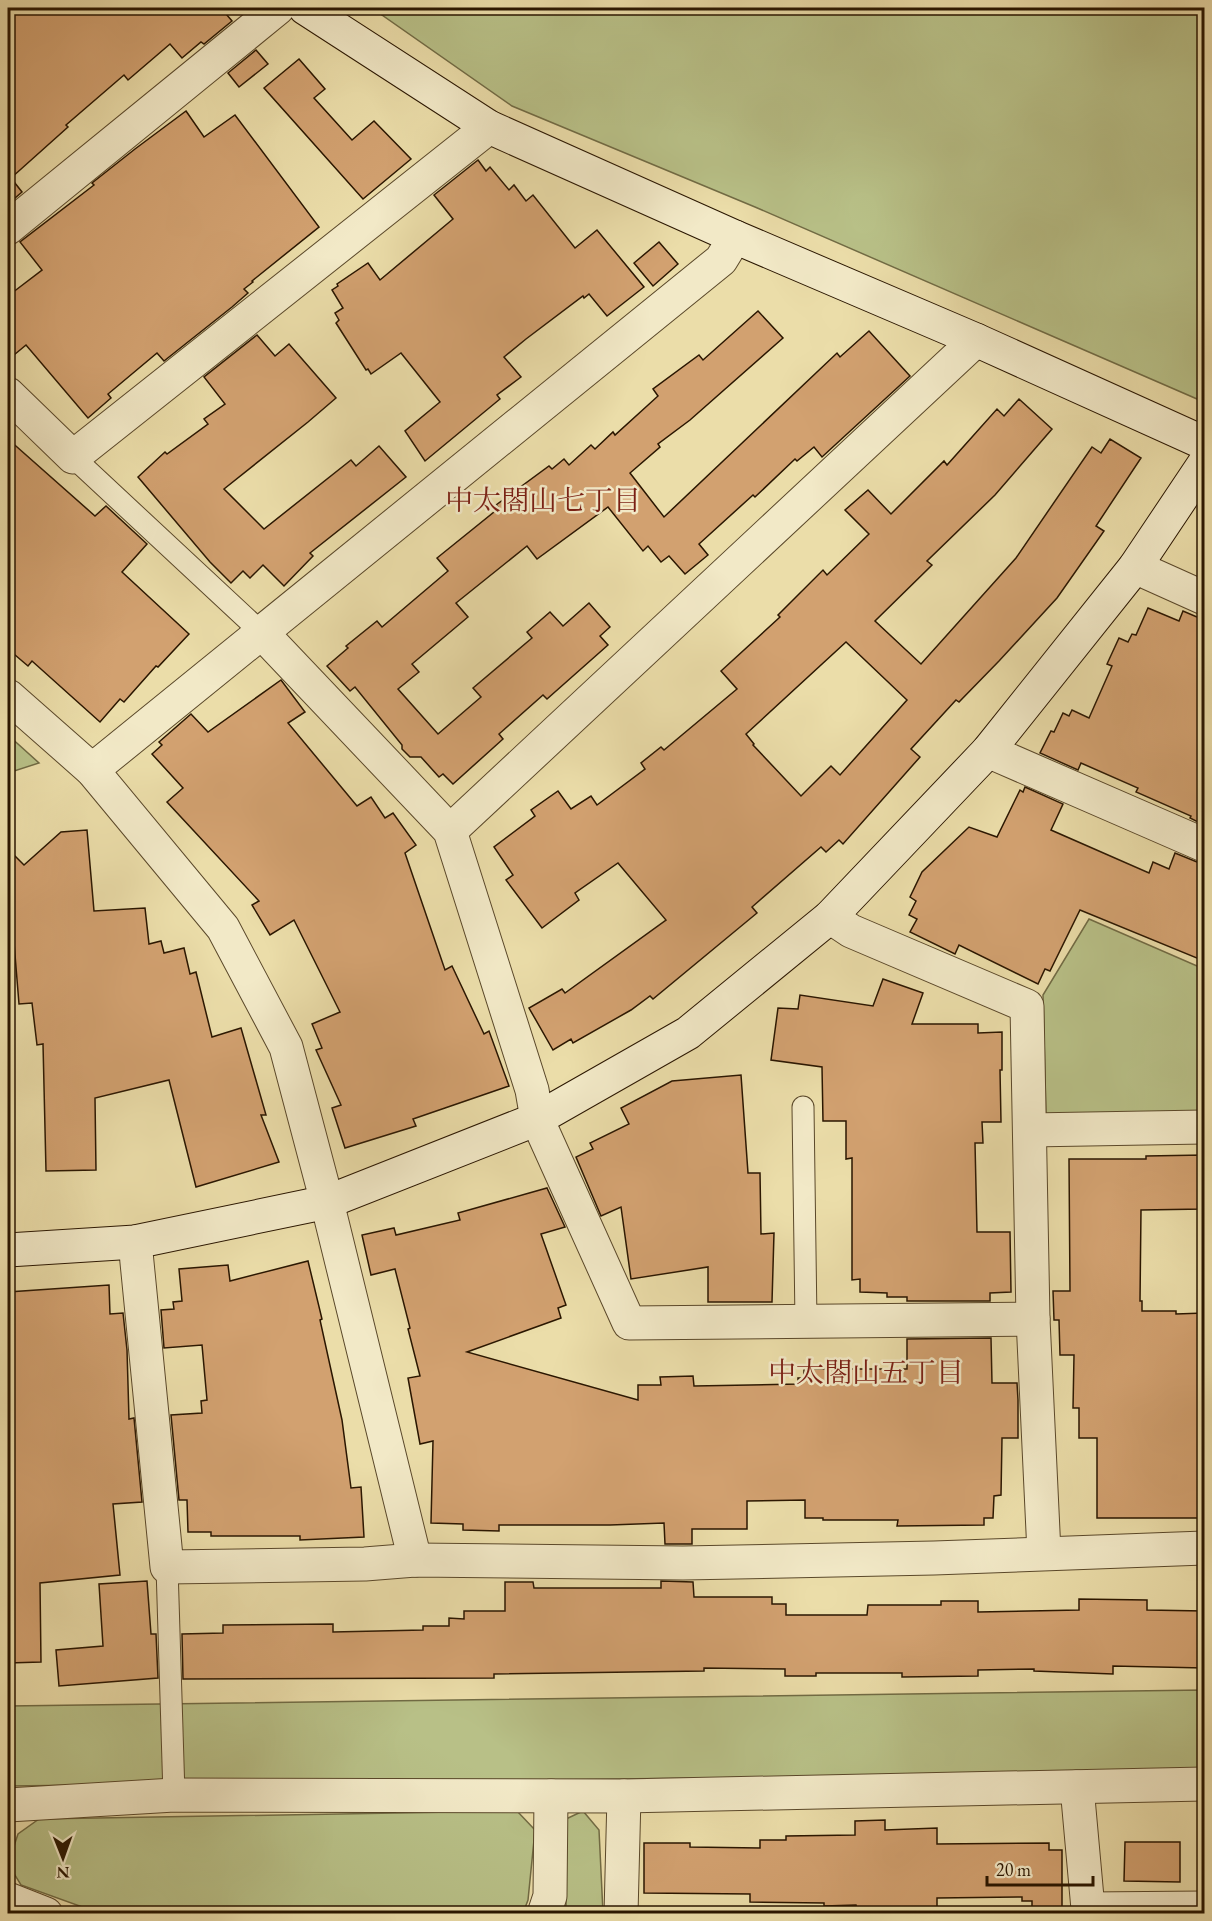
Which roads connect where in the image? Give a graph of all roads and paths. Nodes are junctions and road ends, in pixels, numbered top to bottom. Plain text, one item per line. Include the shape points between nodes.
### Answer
1 (278, 8) edge
2 (305, 8) edge
3 (489, 127) junction
4 (8, 228) edge
5 (735, 237) junction
6 (976, 340) junction
7 (8, 394) edge
8 (1204, 444) edge
9 (73, 457) junction
10 (1204, 464) edge
11 (1135, 567) junction
12 (1204, 598) edge
13 (262, 633) junction
14 (8, 696) edge
15 (988, 751) junction
16 (92, 770) junction
17 (450, 831) junction
18 (1204, 845) edge
19 (830, 917) junction
20 (803, 1107) dead end
21 (537, 1119) junction
22 (1204, 1127) edge
23 (1030, 1130) junction
24 (327, 1202) junction
25 (135, 1242) junction
26 (8, 1250) edge
27 (1033, 1319) junction
28 (806, 1322) junction
29 (1204, 1548) edge
30 (1044, 1553) junction
31 (415, 1560) junction
32 (167, 1567) junction
33 (1204, 1785) edge
34 (1077, 1787) junction
35 (174, 1795) junction
36 (551, 1796) junction
37 (624, 1796) junction
38 (8, 1805) edge
39 (8, 1899) edge
40 (1204, 1908) edge
41 (46, 1914) edge
42 (544, 1914) edge
43 (621, 1914) edge

1 - 4 street
2 - 3 street
3 - 5 street
3 - 9 street
5 - 6 street
5 - 13 street via 721,260
6 - 8 street
6 - 17 street
7 - 9 street
9 - 13 lane
10 - 11 street
11 - 12 street
11 - 15 street
13 - 16 street
13 - 17 street
14 - 16 street
15 - 18 street
15 - 19 street
16 - 24 street via 223,928 286,1047
17 - 21 street via 532,1090
19 - 21 street via 688,1033
19 - 23 street via 851,931 1027,1006
20 - 28 lane
21 - 24 street
21 - 28 street via 629,1323
22 - 23 street
23 - 27 street
24 - 25 street
24 - 31 street
25 - 26 street
25 - 32 street
27 - 28 street
27 - 30 street
29 - 30 street
30 - 31 street via 683,1563
31 - 32 street
32 - 35 lane
33 - 34 street
34 - 37 street
34 - 40 street via 1088,1909
35 - 36 street
35 - 38 street
36 - 37 street
36 - 42 street via 550,1896
37 - 43 street
39 - 41 street

